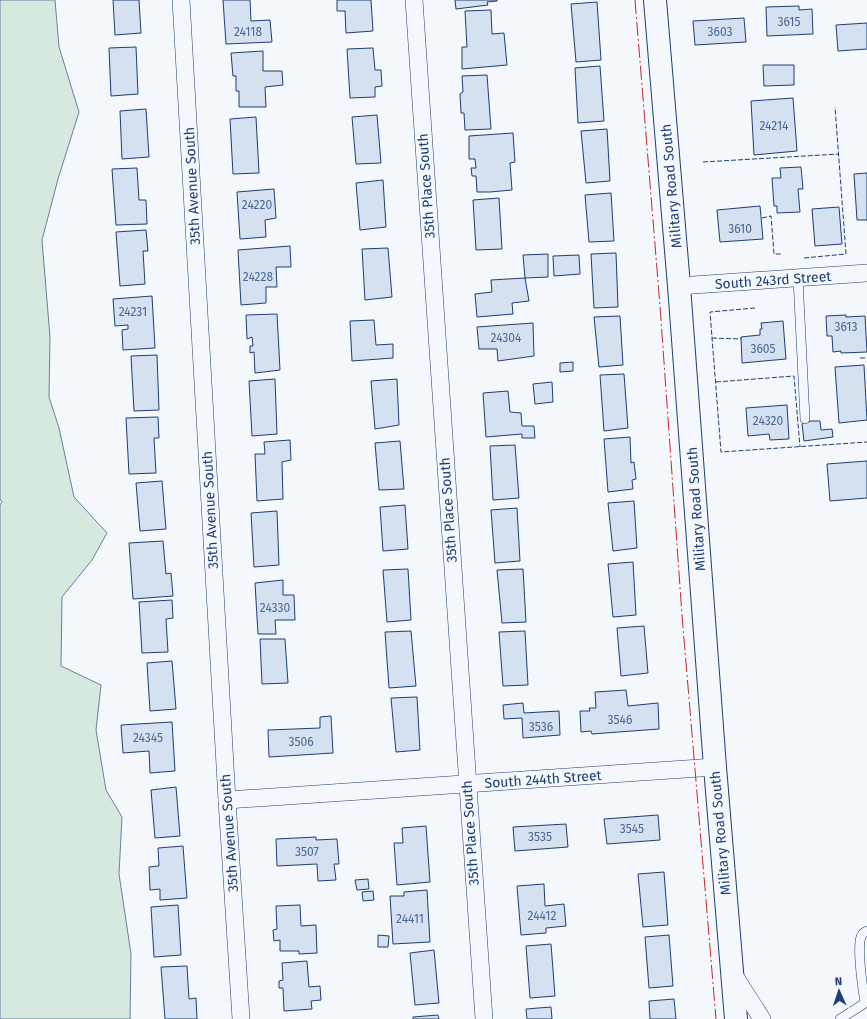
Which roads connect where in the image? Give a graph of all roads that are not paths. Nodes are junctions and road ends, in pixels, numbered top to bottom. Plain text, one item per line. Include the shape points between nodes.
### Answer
1 (181, 0) edge
2 (414, 0) edge
3 (655, 0) edge
4 (867, 273) edge
5 (798, 278) junction
6 (679, 286) junction
7 (805, 419) dead end
8 (715, 767) junction
9 (467, 784) junction
10 (227, 800) junction
11 (867, 931) edge
12 (732, 973) junction
13 (866, 1002) edge
14 (241, 1019) edge
15 (484, 1019) edge
16 (736, 1019) edge
17 (762, 1019) edge
18 (840, 1019) edge

1 - 10 street, 35th Avenue South
2 - 9 street, 35th Place South
3 - 6 main road, Military Road South
4 - 5 street, South 243rd Street
5 - 6 street, South 243rd Street
5 - 7 lane
6 - 8 main road, Military Road South
8 - 9 street, South 244th Street
8 - 12 main road, Military Road South
9 - 10 street, South 244th Street
9 - 15 street, 35th Place South
10 - 14 street, 35th Avenue South
11 - 13 lane via 860,938
12 - 16 main road, Military Road South
12 - 17 street
13 - 18 lane

